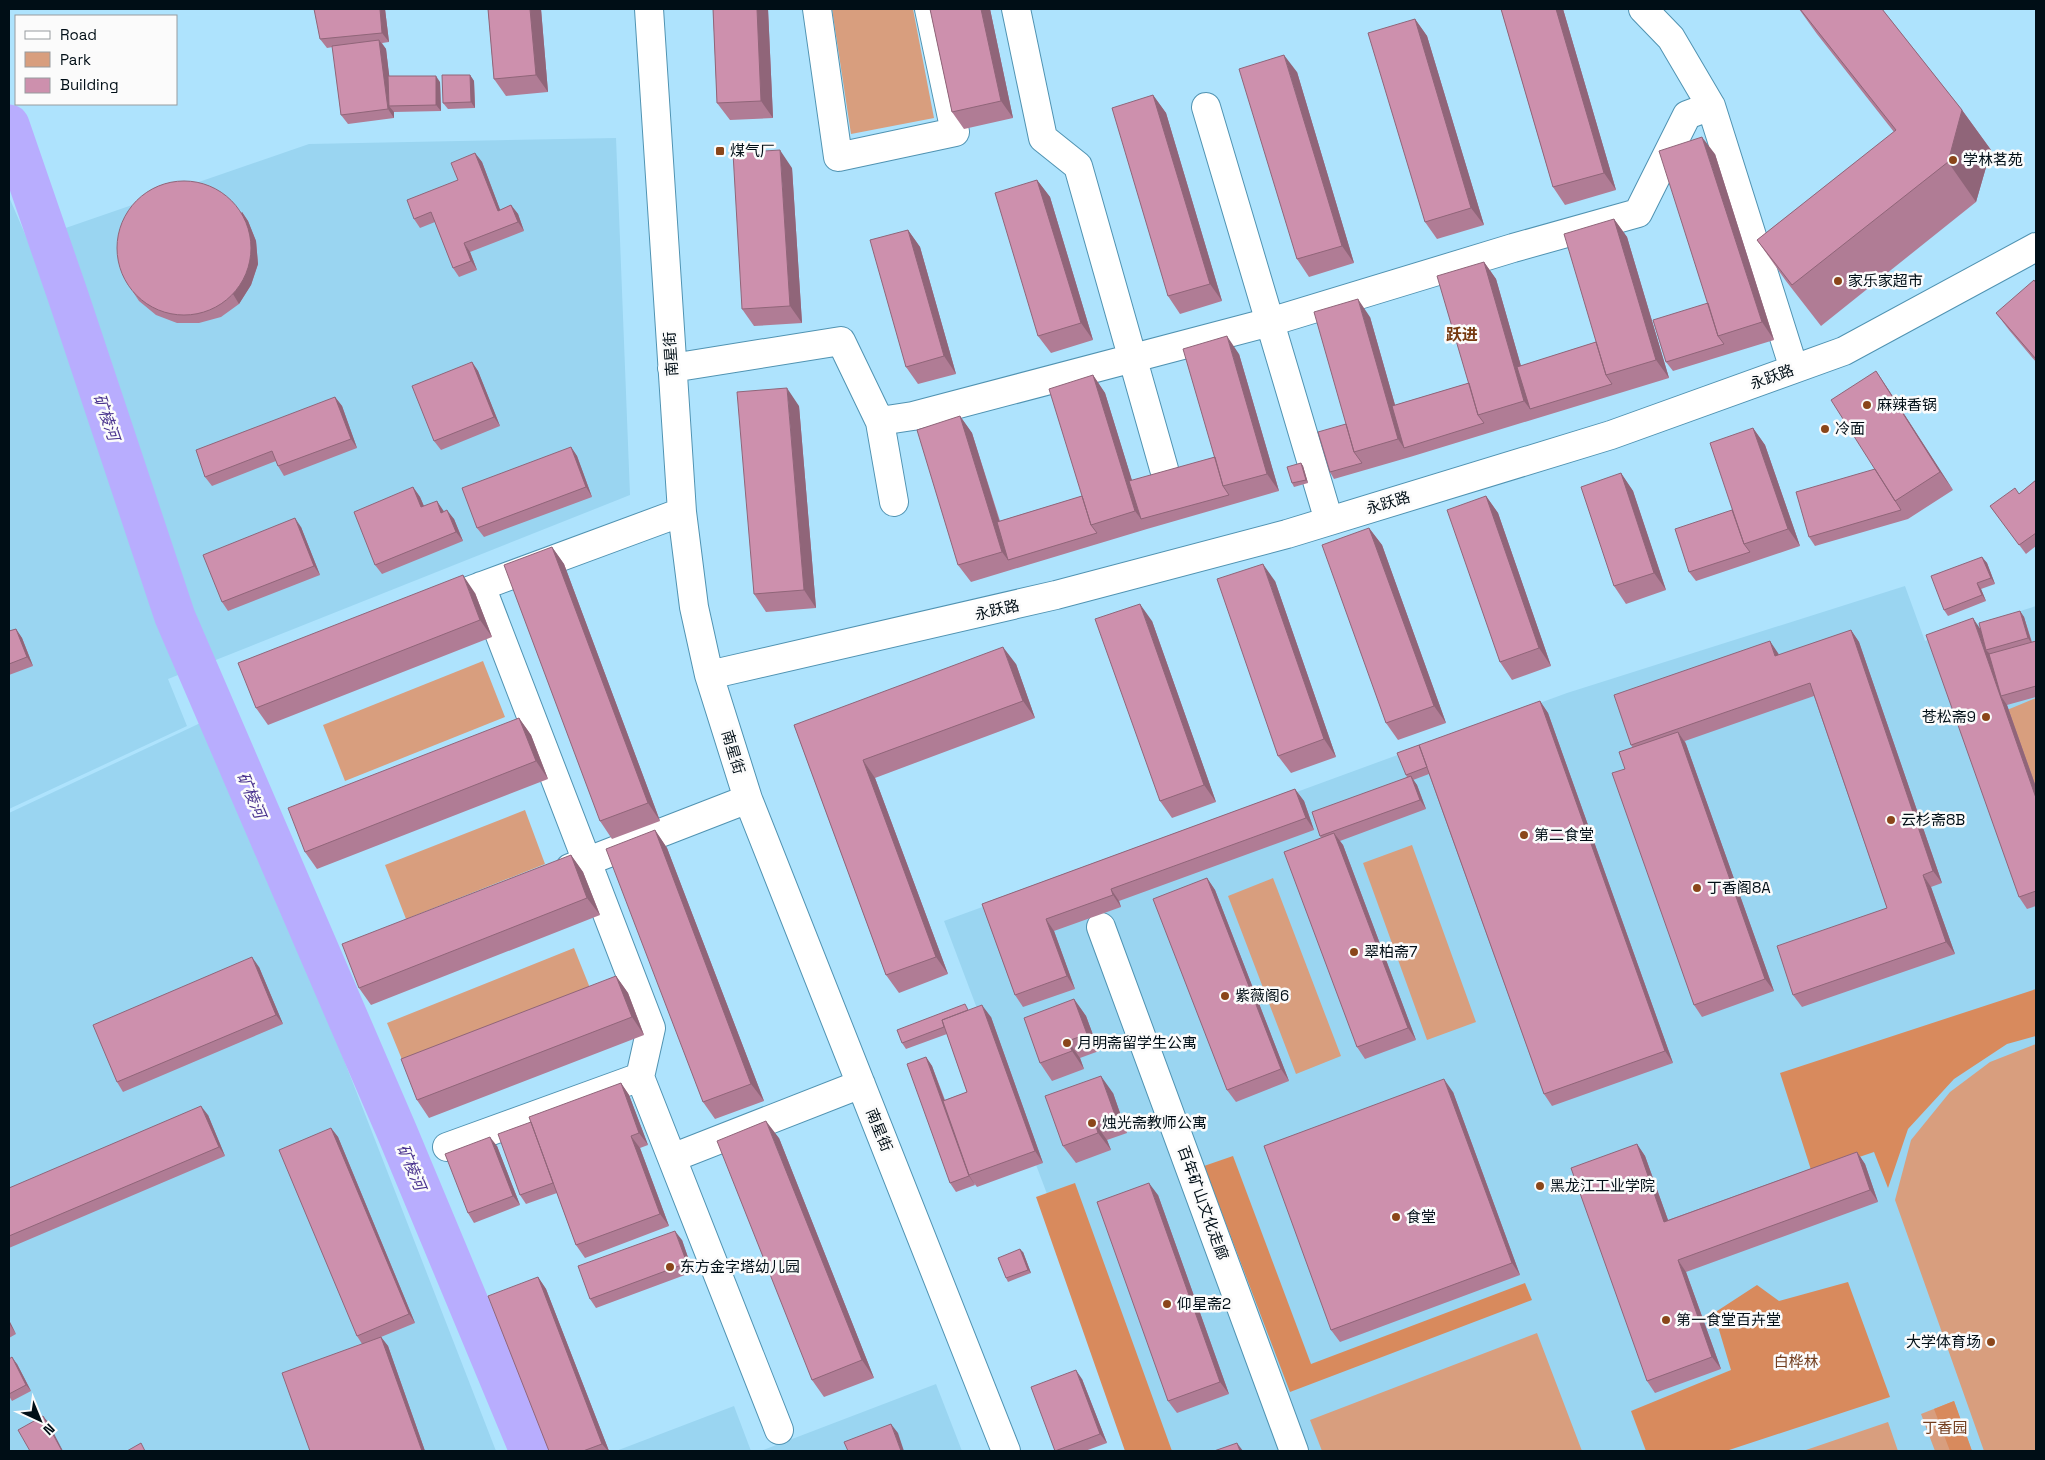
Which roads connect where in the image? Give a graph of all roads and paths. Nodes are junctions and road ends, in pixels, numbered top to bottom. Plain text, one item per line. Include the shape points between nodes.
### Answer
1 (649, 9) edge
2 (817, 9) edge
3 (929, 9) edge
4 (1016, 9) edge
5 (1643, 9) edge
6 (1711, 106) junction
7 (1206, 107) dead end
8 (2036, 247) edge
9 (1270, 322) junction
10 (1132, 358) junction
11 (672, 368) junction
12 (1794, 369) junction
13 (880, 421) junction
14 (1164, 470) edge
15 (894, 502) dead end
16 (682, 512) junction
17 (1329, 521) junction
18 (480, 586) junction
19 (443, 600) edge
20 (709, 674) junction
21 (531, 716) junction
22 (504, 727) edge
23 (748, 799) junction
24 (587, 861) junction
25 (551, 875) edge
26 (1101, 927) dead end
27 (633, 980) junction
28 (605, 990) edge
29 (640, 1077) junction
30 (861, 1084) junction
31 (447, 1147) dead end
32 (672, 1158) junction
33 (779, 1430) dead end
34 (1006, 1451) edge
35 (1294, 1451) edge

1 - 11 street, 南星街
2 - 3 street via 838,157 955,132
4 - 10 street via 1043,138 1078,166
5 - 6 street via 1671,38
6 - 9 street via 1687,115 1638,213
6 - 12 street
7 - 9 street
8 - 12 street, 永跃路 via 1844,351
9 - 10 street
9 - 17 street
10 - 13 street via 913,416
10 - 14 street
11 - 13 street via 841,341
11 - 16 street, 南星街
12 - 17 street, 永跃路 via 1611,436
13 - 15 street
16 - 18 street
16 - 20 street, 南星街 via 694,607
17 - 20 street, 永跃路 via 1028,603
18 - 19 street
18 - 21 street
20 - 23 street, 南星街
21 - 22 street
21 - 24 street
23 - 24 street
23 - 30 street, 南星街
24 - 25 street
24 - 27 street
26 - 35 street, 百年矿山文化走廊
27 - 28 street
27 - 29 street via 651,1028
29 - 31 street
29 - 32 street
30 - 32 street
30 - 34 street, 南星街
32 - 33 street

